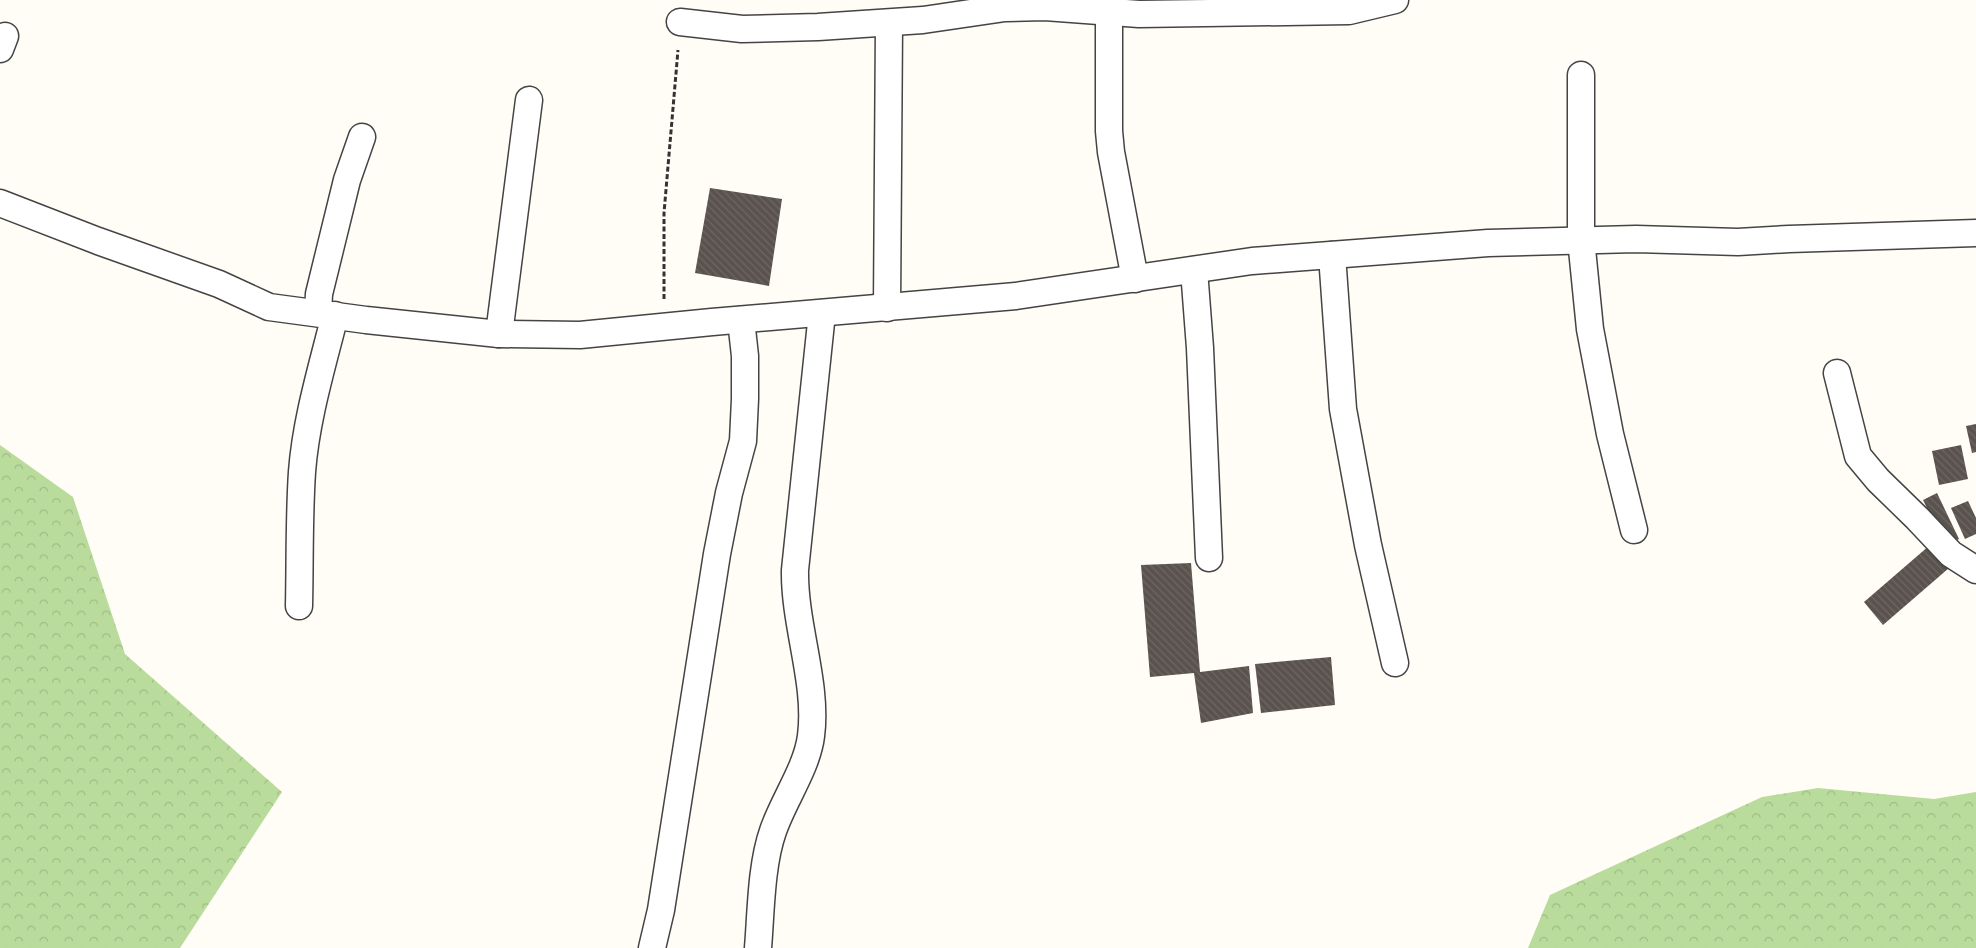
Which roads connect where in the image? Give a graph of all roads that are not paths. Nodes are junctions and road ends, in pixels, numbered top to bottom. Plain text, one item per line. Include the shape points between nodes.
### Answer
1 (1395, 0) edge
2 (1109, 12) junction
3 (680, 22) road end
4 (889, 23) junction
5 (1581, 75) dead end
6 (529, 100) dead end
7 (362, 137) dead end
8 (0, 203) edge
9 (1976, 234) edge
10 (1581, 239) junction
11 (1332, 255) junction
12 (1194, 270) junction
13 (1135, 279) junction
14 (887, 308) junction
15 (822, 313) junction
16 (327, 314) junction
17 (741, 320) junction
18 (499, 334) junction
19 (1837, 373) dead end
20 (1634, 530) dead end
21 (1209, 558) dead end
22 (1976, 570) edge
23 (299, 606) dead end
24 (1395, 663) dead end
25 (652, 948) edge
26 (758, 948) edge

1 - 2 street via 1349,11
2 - 4 street via 1045,6 1005,8
2 - 13 street via 1110,138
3 - 4 street via 742,29
4 - 14 street
5 - 10 street
6 - 18 street
7 - 16 street via 347,180 320,294
8 - 16 street via 219,284 269,307
9 - 10 street via 1738,242
10 - 11 street
10 - 20 street via 1590,329 1610,434
11 - 12 street via 1252,261
11 - 24 street via 1343,409 1368,545
12 - 13 street
12 - 21 street
13 - 14 street via 1016,296
14 - 15 street
15 - 17 street
15 - 26 street via 794,591 811,695 811,738 767,851
16 - 18 street
16 - 23 street via 304,457
17 - 18 street via 580,335
17 - 25 street via 745,364 742,441 717,554
19 - 22 street via 1858,456 1951,554

